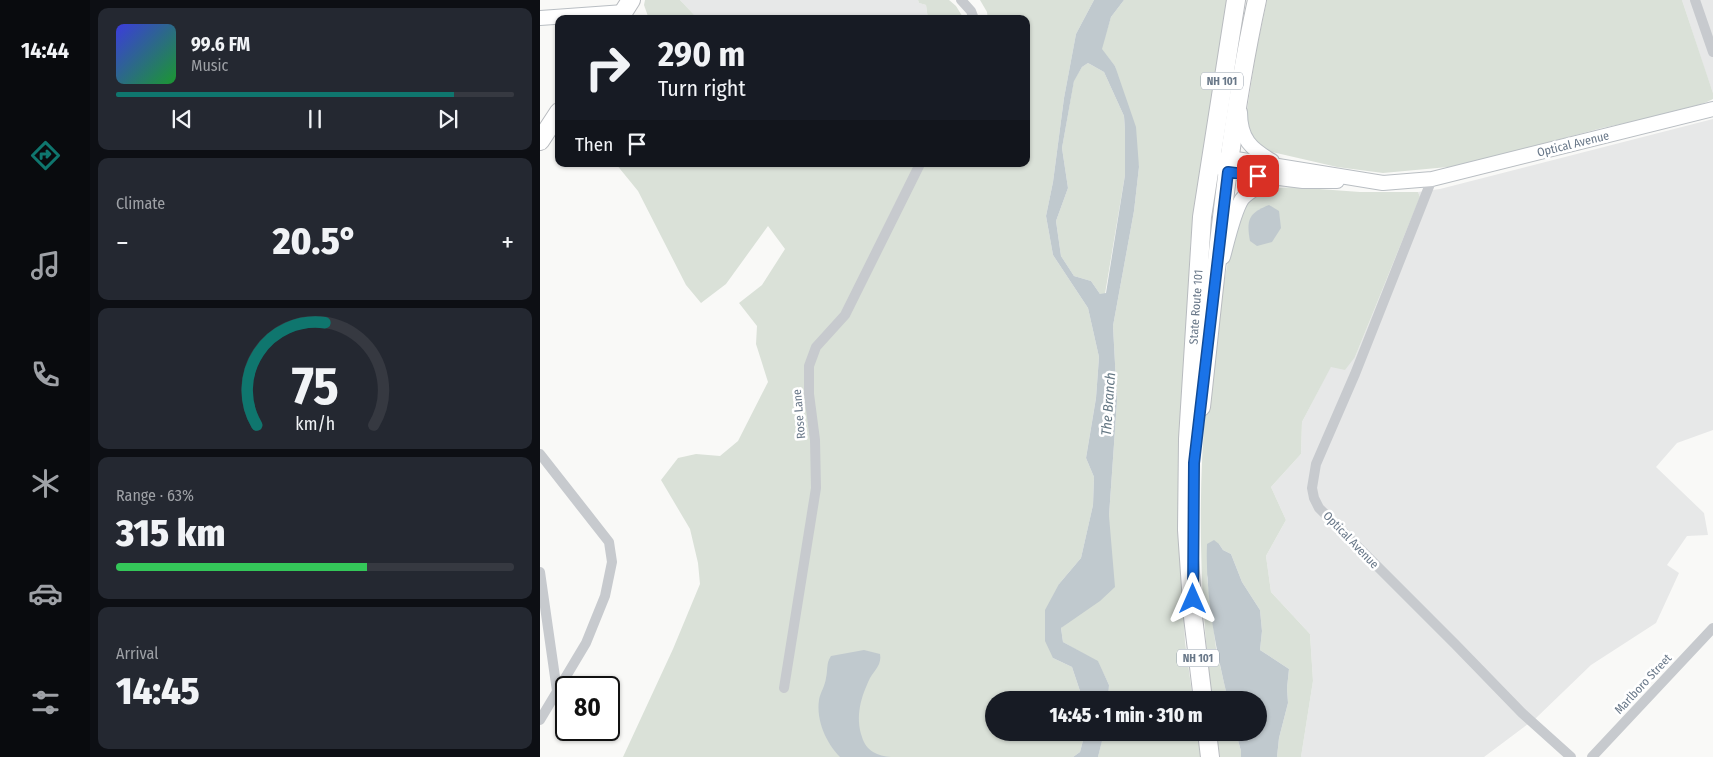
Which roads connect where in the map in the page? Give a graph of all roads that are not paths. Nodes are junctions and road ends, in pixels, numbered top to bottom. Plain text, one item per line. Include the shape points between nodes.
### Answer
1 (961, 0) edge
2 (1236, 0) edge
3 (1257, 0) edge
4 (1695, 0) edge
5 (625, 10) edge
6 (572, 15) edge
7 (972, 15) edge
8 (555, 17) edge
9 (540, 18) edge
10 (1713, 52) edge
11 (1240, 98) junction
12 (1713, 109) edge
13 (555, 118) edge
14 (540, 141) edge
15 (1209, 162) junction
16 (1229, 165) junction
17 (918, 167) edge
18 (1278, 172) junction
19 (1432, 179) junction
20 (1214, 291) junction
21 (540, 454) edge
22 (540, 572) edge
23 (1193, 617) junction
24 (1713, 628) edge
25 (566, 676) edge
26 (555, 677) edge
27 (784, 688) dead end
28 (1202, 691) edge
29 (555, 694) edge
30 (540, 720) edge
31 (1208, 741) edge
32 (1210, 757) edge
33 (1571, 757) edge
34 (1592, 757) edge

1 - 7 street
2 - 15 highway, State Route 101 / NH 101
3 - 11 highway, State Route 101 / NH 101
4 - 10 street
5 - 6 street
8 - 9 street
11 - 16 highway, State Route 101 / NH 101
11 - 18 street via 1240,116 1247,143
12 - 19 street, Optical Avenue
13 - 14 highway
15 - 16 street
15 - 23 highway, State Route 101 / NH 101 via 1202,216 1188,438 1186,530
16 - 18 street
16 - 20 highway, State Route 101 / NH 101
17 - 27 street, Rose Lane via 845,314 816,347 809,366 816,488
18 - 19 street, Optical Avenue via 1383,182
18 - 20 street via 1242,200
19 - 33 street, Optical Avenue via 1316,464 1312,483 1314,498 1319,508 1522,713
20 - 23 highway, State Route 101 / NH 101 via 1194,463
21 - 25 street via 609,542 612,562 605,596 586,643
22 - 26 street
23 - 28 highway, State Route 101 / NH 101
24 - 34 street, Marlboro Street
29 - 30 street
31 - 32 highway

